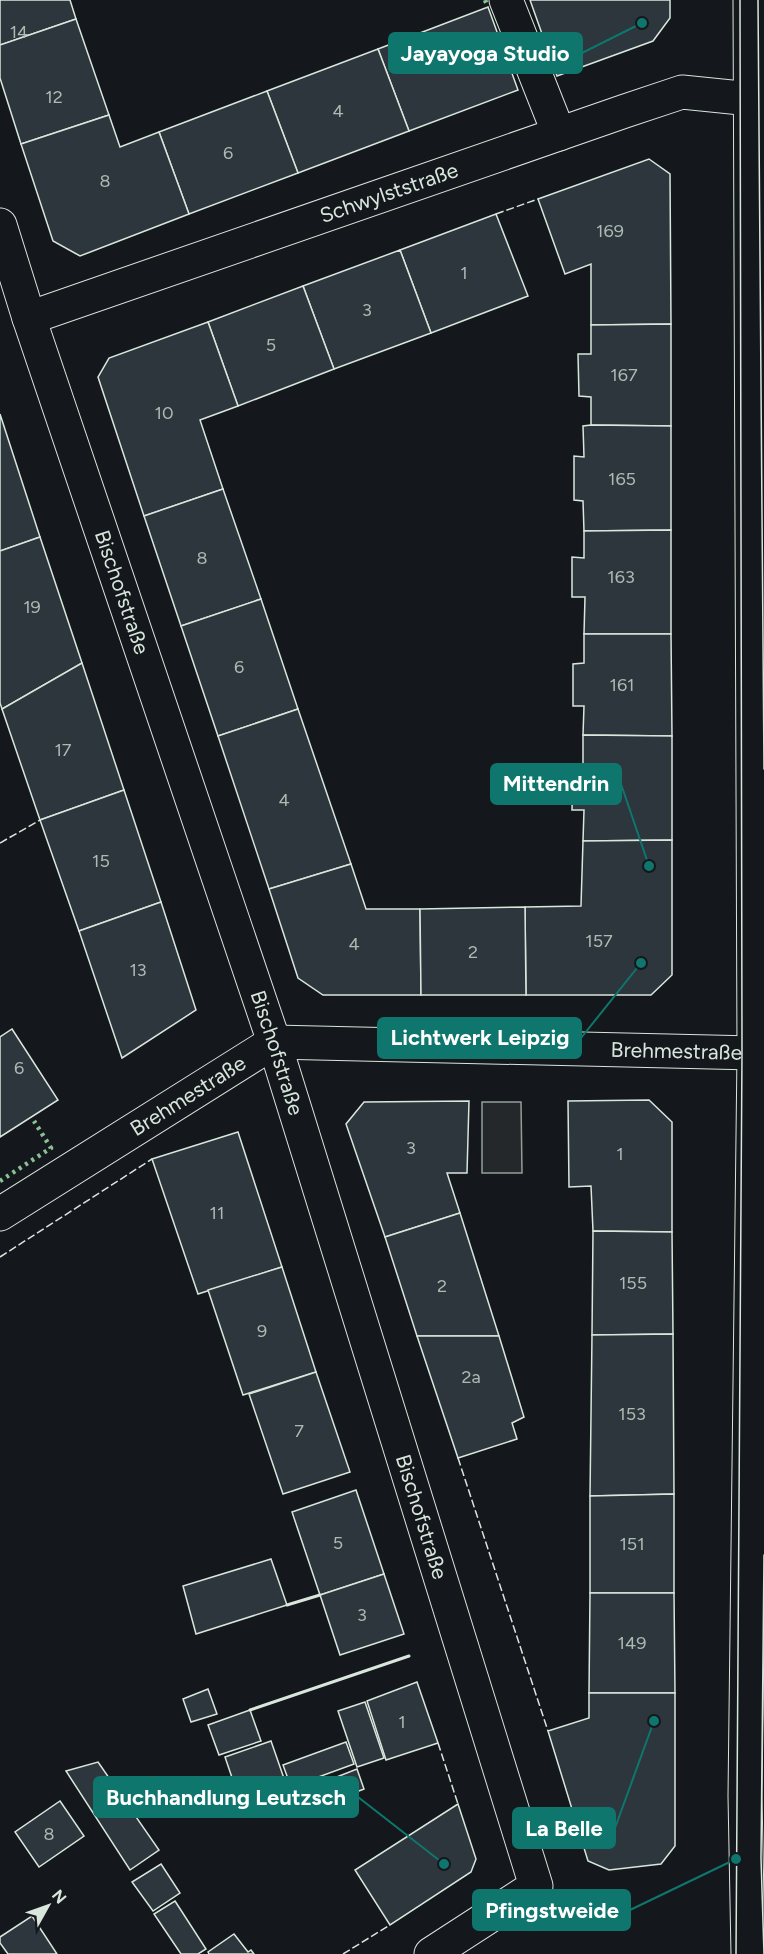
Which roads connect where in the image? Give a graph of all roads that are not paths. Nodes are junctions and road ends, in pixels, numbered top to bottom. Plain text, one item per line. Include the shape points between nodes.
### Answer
1 (506, 0) edge
2 (755, 13) edge
3 (751, 99) junction
4 (559, 134) junction
5 (0, 225) edge
6 (29, 318) junction
7 (274, 1042) junction
8 (754, 1053) junction
9 (0, 1214) edge
10 (757, 1315) edge
11 (431, 1954) edge
12 (748, 1954) edge

1 - 4 street
2 - 3 street
3 - 4 street, Schwylststraße via 682,92
3 - 8 street
4 - 6 street, Schwylststraße
5 - 6 street, Bischofstraße
6 - 7 street, Bischofstraße
7 - 8 street, Brehmestraße
7 - 9 street, Brehmestraße
7 - 11 street, Bischofstraße via 536,1886
8 - 10 street
10 - 12 street via 745,1785

